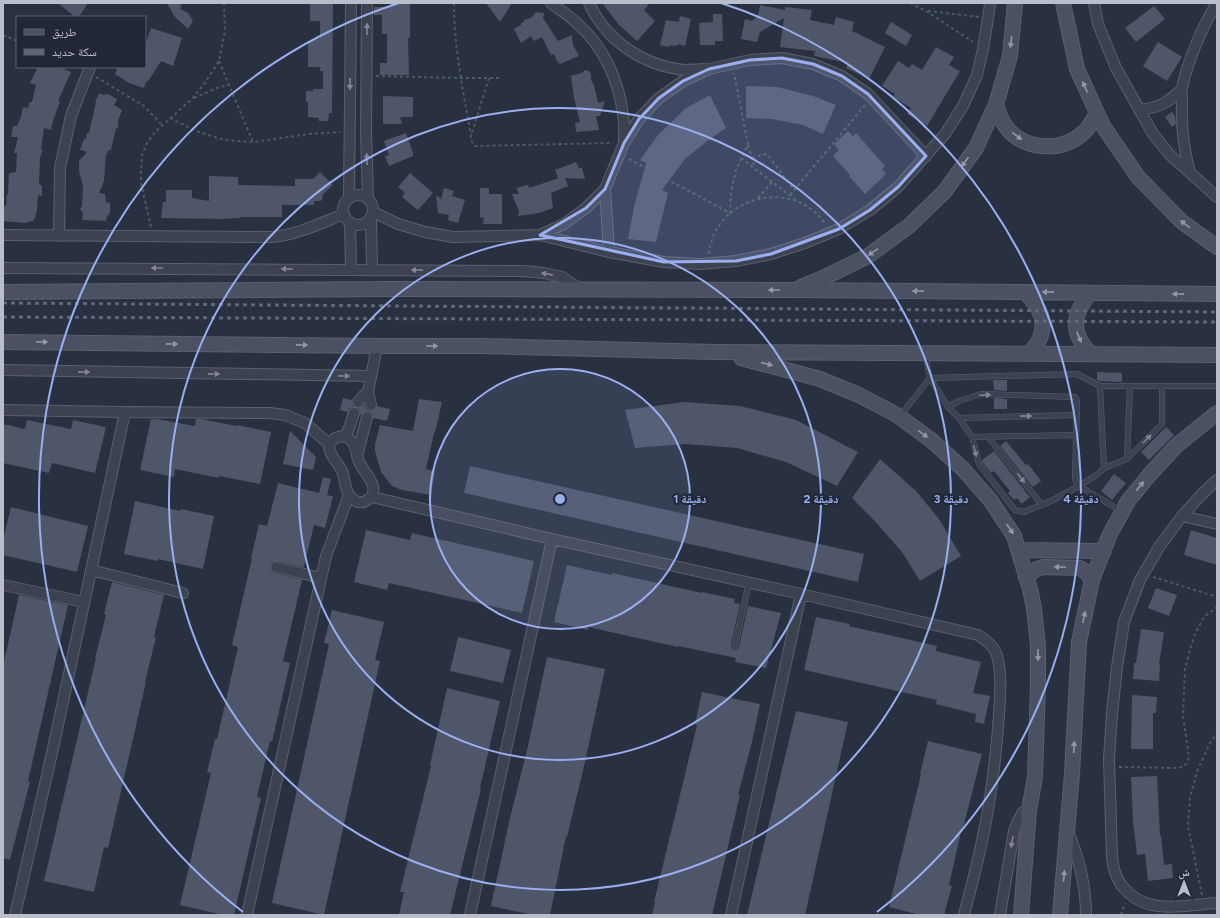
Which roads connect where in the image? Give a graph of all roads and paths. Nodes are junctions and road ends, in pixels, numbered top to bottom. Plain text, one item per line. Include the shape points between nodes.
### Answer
1 (224, 3) edge
2 (351, 3) edge
3 (367, 3) edge
4 (454, 3) edge
5 (552, 3) edge
6 (589, 3) edge
7 (910, 3) edge
8 (990, 3) edge
9 (1015, 3) edge
10 (1063, 3) edge
11 (1094, 3) edge
12 (1217, 3) edge
13 (926, 11) junction
14 (988, 18) junction
15 (3, 35) edge
16 (16, 41) edge
17 (983, 49) junction
18 (219, 61) junction
19 (733, 64) junction
20 (709, 69) junction
21 (89, 70) edge
22 (366, 75) junction
23 (461, 78) junction
24 (489, 78) junction
25 (499, 78) dead end
26 (229, 84) junction
27 (1182, 89) junction
28 (193, 98) junction
29 (871, 98) junction
30 (996, 104) junction
31 (1139, 110) junction
32 (1097, 113) junction
33 (170, 118) junction
34 (162, 125) junction
35 (349, 132) junction
36 (471, 136) junction
37 (253, 142) junction
38 (624, 143) junction
39 (1184, 143) junction
40 (748, 144) junction
41 (1166, 150) junction
42 (619, 154) junction
43 (926, 156) junction
44 (741, 158) junction
45 (752, 158) junction
46 (755, 169) junction
47 (1190, 174) junction
48 (772, 182) junction
49 (605, 189) junction
50 (794, 190) junction
51 (790, 195) junction
52 (1217, 197) edge
53 (349, 198) junction
54 (368, 198) junction
55 (758, 199) junction
56 (800, 203) junction
57 (730, 213) junction
58 (372, 215) junction
59 (347, 218) junction
60 (831, 233) junction
61 (3, 235) edge
62 (540, 235) junction
63 (59, 236) junction
64 (153, 236) junction
65 (1217, 247) edge
66 (609, 252) junction
67 (708, 263) junction
68 (3, 268) edge
69 (351, 269) junction
70 (372, 270) junction
71 (582, 290) junction
72 (792, 290) junction
73 (3, 292) edge
74 (1025, 292) junction
75 (1090, 293) junction
76 (1217, 294) edge
77 (6, 343) edge
78 (377, 346) junction
79 (716, 352) junction
80 (925, 353) junction
81 (1028, 354) junction
82 (1091, 354) junction
83 (1217, 355) edge
84 (3, 370) edge
85 (371, 376) junction
86 (930, 378) junction
87 (1100, 386) junction
88 (1130, 386) junction
89 (1162, 386) junction
90 (1217, 386) edge
91 (368, 392) junction
92 (358, 402) dead end
93 (371, 404) dead end
94 (948, 407) junction
95 (3, 410) edge
96 (125, 412) junction
97 (354, 413) dead end
98 (1217, 413) edge
99 (1076, 415) junction
100 (367, 417) dead end
101 (899, 417) junction
102 (959, 418) junction
103 (1076, 435) junction
104 (972, 436) junction
105 (988, 436) junction
106 (346, 437) junction
107 (330, 444) junction
108 (357, 456) junction
109 (1127, 459) junction
110 (1104, 468) junction
111 (1217, 480) edge
112 (1079, 486) junction
113 (349, 495) junction
114 (372, 497) junction
115 (1042, 505) junction
116 (1122, 512) junction
117 (1182, 516) junction
118 (1217, 524) edge
119 (552, 539) junction
120 (1019, 550) junction
121 (1104, 551) junction
122 (276, 567) dead end
123 (91, 570) junction
124 (1143, 574) junction
125 (321, 578) junction
126 (1026, 578) junction
127 (1092, 580) junction
128 (750, 582) junction
129 (3, 585) edge
130 (183, 593) dead end
131 (802, 594) junction
132 (1217, 597) edge
133 (84, 602) junction
134 (1217, 607) edge
135 (735, 646) dead end
136 (1217, 733) edge
137 (1109, 767) junction
138 (1029, 810) junction
139 (1068, 830) junction
140 (1217, 903) edge
141 (1204, 904) junction
142 (15, 915) edge
143 (247, 915) edge
144 (470, 915) edge
145 (731, 915) edge
146 (964, 915) edge
147 (1000, 915) edge
148 (1021, 915) edge
149 (1060, 915) edge
150 (1086, 915) edge

1 - 18 path via 225,31
2 -> 35 street
22 -> 3 street
4 - 23 path
5 - 38 street via 578,24 596,44 610,66 619,91 624,117
6 - 20 street via 606,31 623,47 642,59 686,70
7 - 13 path
8 - 14 street
9 -> 30 main road via 1010,56
32 -> 10 main road via 1077,69
11 - 31 street via 1098,24 1116,68
12 - 27 street via 1194,49
13 - 14 path
13 - 17 path
14 - 17 street
15 - 16 path
17 - 43 street via 977,75 963,106 945,134
18 - 26 path
18 - 28 path
19 - 20 street
19 - 29 street via 782,58 813,64 842,76
19 - 40 path
20 - 38 street via 683,81 659,98 639,119
21 - 34 path via 144,106
21 - 63 street via 71,116 60,168
22 - 23 path
54 -> 22 street
23 - 24 path
23 - 36 path
24 - 25 path
24 - 36 path
26 - 28 path
26 - 37 path
27 - 31 street via 1160,106
27 - 39 street
28 - 33 path
29 - 43 street
29 - 50 path
30 -> 32 main road via 999,116 1014,135 1037,146 1049,147 1073,140 1083,133
30 -> 72 main road via 976,148 945,191 909,226 868,256
31 - 41 street
65 -> 32 main road via 1182,222 1138,178
33 - 34 path
33 - 37 path via 203,134 224,140
34 - 64 path via 146,143 142,155 142,183
35 - 37 path via 309,134
35 - 53 street
36 - 38 path via 474,146
38 - 42 street
39 - 41 street
39 - 47 street
40 - 44 path
40 - 45 path
41 - 47 street
42 - 49 street
42 - 57 path
43 - 60 street via 898,187 870,210
44 - 46 path
44 - 57 path via 731,192
45 - 46 path
45 - 50 path via 767,155
46 - 48 path
47 - 52 street
48 - 51 path
48 - 55 path
49 - 62 street via 570,220
49 - 66 street
50 - 51 path
51 - 56 path
53 - 54 street via 358,195
53 - 59 street via 343,210
54 - 58 street
55 - 56 path via 786,198
55 - 57 path via 743,204
56 - 60 path via 818,215
57 - 67 path via 714,236
58 - 59 street via 362,224
58 - 62 street via 453,238
58 - 70 street
59 - 64 street via 283,236
59 - 69 street
60 - 67 street via 771,254
61 - 63 street
62 - 66 street
63 - 64 street
66 - 67 street via 664,262
69 -> 68 street
69 - 70 street
71 -> 70 street via 562,277 544,273
72 -> 71 main road
71 - 73 main road
74 -> 72 main road
75 -> 74 main road
74 - 81 main road via 1037,306 1043,326 1038,343
76 -> 75 main road
75 -> 82 main road via 1079,309 1075,326 1077,336
77 -> 78 main road
78 -> 79 main road
78 - 85 street
79 - 80 main road
79 -> 101 main road via 820,378 859,395
80 - 81 main road
80 - 86 lane
81 - 82 main road
82 - 83 main road
84 -> 85 street
85 - 91 street
86 - 87 lane via 1077,374
86 - 94 lane
86 - 101 lane
87 - 88 lane
87 - 110 lane
88 - 89 lane
88 - 109 lane
89 - 90 lane
109 -> 89 lane via 1162,424
91 - 92 street
91 - 93 street
94 -> 99 lane via 982,394 1075,397
94 - 102 lane
95 - 96 street
96 - 107 street via 285,415 305,423
96 - 123 street
97 - 106 street
116 -> 98 main road via 1128,501 1176,446
102 -> 99 lane
99 - 103 lane
100 - 108 street
101 -> 120 main road via 931,440 963,469 991,501 1014,536
102 - 104 lane
103 - 105 lane
103 - 112 lane via 1075,479
104 - 105 lane
104 -> 115 lane via 979,464 1015,510 1024,512
105 -> 115 lane
106 - 107 street via 337,437
106 - 108 street via 352,440
107 - 113 street via 330,452 342,472
108 - 114 street via 372,483
109 - 110 lane
110 - 112 lane
111 - 117 street
112 - 115 lane
112 - 116 lane
113 - 114 street via 358,502 367,501
113 - 125 street via 326,556
114 - 119 street
116 - 121 main road
117 - 118 street
117 - 124 street via 1159,546
119 - 128 street
119 - 144 street
120 - 121 main road
120 - 126 main road
121 - 127 main road
122 - 125 street
123 - 130 street
123 - 133 street
124 - 132 path
124 - 137 street via 1124,622 1112,713
125 - 143 street
127 -> 126 main road via 1087,572 1080,568 1050,567 1034,570
126 -> 138 main road via 1034,608 1038,646 1035,777
139 -> 127 main road via 1079,642
128 - 131 street
128 - 135 lane
129 - 133 street
131 - 145 street
131 - 146 street via 978,635 994,650 998,662 1000,689 996,746 982,843
133 - 142 street
134 - 137 path via 1204,617 1190,646 1183,716 1189,757 1187,764 1178,768
136 - 141 path via 1198,769 1190,797 1188,826
137 - 141 street via 1112,857 1115,873 1121,884 1140,902 1152,906
138 -> 147 street via 1023,812 1014,831
138 - 148 main road
149 -> 139 main road
139 - 150 street via 1083,879
140 - 141 street

